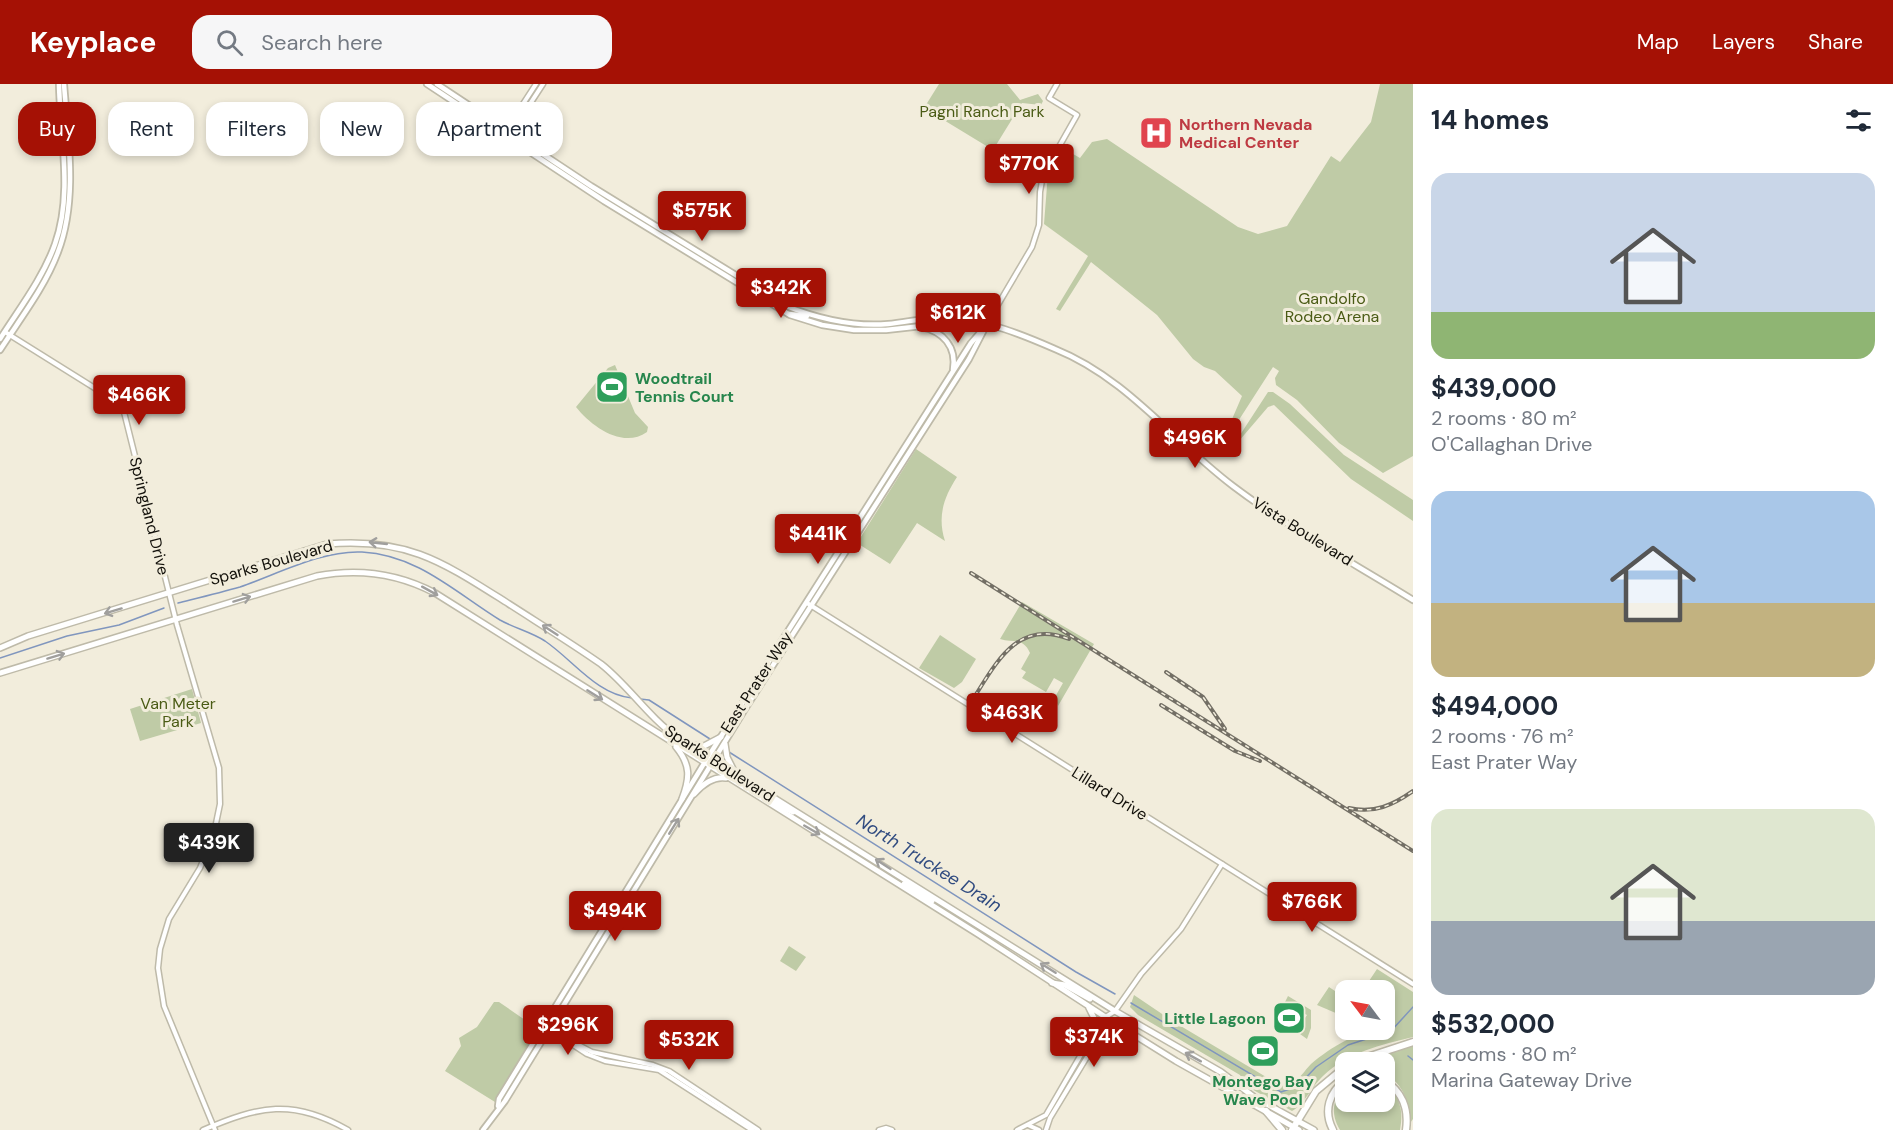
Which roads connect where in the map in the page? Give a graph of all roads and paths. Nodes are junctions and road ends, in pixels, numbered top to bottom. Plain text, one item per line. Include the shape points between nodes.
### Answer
1 (59, 84) edge
2 (64, 84) edge
3 (426, 84) edge
4 (437, 84) edge
5 (536, 84) edge
6 (543, 84) edge
7 (1057, 84) edge
8 (453, 102) edge
9 (464, 102) edge
10 (524, 102) edge
11 (531, 102) edge
12 (535, 156) edge
13 (546, 156) edge
14 (766, 302) junction
15 (792, 308) junction
16 (789, 314) junction
17 (815, 316) junction
18 (986, 326) junction
19 (913, 327) junction
20 (7, 333) junction
21 (0, 339) edge
22 (0, 350) edge
23 (950, 378) junction
24 (168, 593) junction
25 (1413, 600) edge
26 (807, 603) junction
27 (812, 606) junction
28 (175, 620) junction
29 (0, 648) edge
30 (0, 673) edge
31 (721, 737) junction
32 (673, 744) junction
33 (725, 744) junction
34 (689, 745) junction
35 (708, 757) junction
36 (715, 761) junction
37 (704, 763) junction
38 (711, 767) junction
39 (742, 778) junction
40 (732, 781) junction
41 (694, 794) junction
42 (682, 799) junction
43 (762, 800) junction
44 (801, 814) junction
45 (1222, 864) junction
46 (899, 884) junction
47 (976, 923) junction
48 (1049, 982) junction
49 (1413, 984) edge
50 (1088, 1006) junction
51 (1115, 1011) junction
52 (1107, 1018) junction
53 (546, 1027) junction
54 (1126, 1030) junction
55 (1094, 1032) junction
56 (1100, 1035) junction
57 (1413, 1042) edge
58 (1382, 1052) edge
59 (1335, 1075) edge
60 (1335, 1090) edge
61 (1395, 1092) edge
62 (1266, 1111) junction
63 (1027, 1125) junction
64 (1295, 1127) edge
65 (214, 1128) edge
66 (203, 1130) edge
67 (348, 1130) edge
68 (483, 1130) edge
69 (752, 1130) edge
70 (758, 1130) edge
71 (879, 1130) edge
72 (892, 1130) edge
73 (1017, 1130) edge
74 (1039, 1130) edge
75 (1046, 1130) edge
76 (1282, 1130) edge
77 (1314, 1130) edge
78 (1333, 1130) edge
79 (1406, 1130) edge

1 - 20 main road via 64,194 60,226 46,265
2 - 20 main road via 67,223 53,264
3 - 8 main road, Vista Boulevard
4 - 9 main road, Vista Boulevard
5 - 10 street
6 - 11 street
7 - 18 street, East Prater Way via 1049,98 1077,115 1043,175 1039,225 1032,247
12 - 14 main road, Vista Boulevard
13 - 15 main road, Vista Boulevard
14 - 15 main road
14 - 16 main road, Vista Boulevard
15 - 17 main road, Vista Boulevard
16 - 17 main road
16 - 19 main road, Vista Boulevard via 854,330
17 - 18 main road, Vista Boulevard via 865,324 950,318
18 - 19 main road, Vista Boulevard
18 - 23 main road, East Prater Way
18 - 25 main road, Vista Boulevard via 1055,349 1098,371 1141,402 1235,488
18 - 27 main road, East Prater Way
19 - 23 main road via 934,330 948,342 954,357
20 - 21 main road
20 - 22 main road
20 - 24 street, Springland Drive via 123,408
23 - 26 main road, East Prater Way
24 - 28 street, Springland Drive
24 -> 29 main road, Sparks Boulevard
34 -> 24 main road, Sparks Boulevard via 664,728 601,664 450,567 420,553 388,544 349,542 318,546
26 - 27 street, Lillard Drive
26 - 31 main road, East Prater Way
27 - 33 main road, East Prater Way
27 - 45 street, Lillard Drive
30 -> 28 main road, Sparks Boulevard
28 -> 32 main road, Sparks Boulevard via 331,573 372,572 399,577 435,593
28 - 65 street, Springland Drive via 218,760 221,792 211,845 166,928 158,978 167,1016
31 - 34 main road via 704,746
31 - 35 main road, East Prater Way
32 - 37 main road, Sparks Boulevard
32 - 42 main road via 689,767
33 - 36 main road, East Prater Way
33 - 39 main road via 730,764
34 - 35 main road, Sparks Boulevard
35 - 36 main road, Sparks Boulevard
35 - 37 main road, East Prater Way
36 - 38 main road, East Prater Way
36 - 39 main road, Sparks Boulevard
37 - 38 main road, Sparks Boulevard
37 - 42 main road, East Prater Way
38 - 40 main road, Sparks Boulevard
38 - 41 main road, East Prater Way
39 - 44 main road, Sparks Boulevard
40 - 41 main road via 718,778
40 - 43 main road, Sparks Boulevard
53 -> 41 main road, East Prater Way
42 - 53 main road, East Prater Way
43 - 44 main road
43 -> 46 main road, Sparks Boulevard
47 -> 44 main road, Sparks Boulevard
45 - 49 street, Lillard Drive
45 - 51 street via 1181,929
46 - 47 main road via 910,886 959,918
46 - 48 main road, Sparks Boulevard
51 -> 47 main road, Sparks Boulevard
48 - 50 main road, Sparks Boulevard
48 - 51 main road via 1065,985
50 - 52 main road, Sparks Boulevard
50 - 55 main road via 1096,1022
51 - 52 street
64 -> 51 main road, Sparks Boulevard
52 - 54 main road, Sparks Boulevard
52 - 55 street via 1101,1020
52 - 56 street
53 - 68 main road, East Prater Way via 505,1101
53 - 69 street via 587,1054 659,1070
53 - 70 street via 592,1052 669,1071
54 - 56 main road via 1112,1029
54 - 62 main road, Sparks Boulevard
55 - 63 street via 1046,1114
56 - 75 street
57 - 58 highway
59 - 64 highway via 1316,1091
60 - 78 highway via 1329,1102
61 - 79 highway via 1403,1100
62 - 64 main road, Sparks Boulevard
62 - 76 highway
63 - 73 street
63 - 74 street
64 - 77 main road, Sparks Boulevard
65 - 66 street
65 - 67 street via 254,1110 284,1108 314,1113
71 - 72 street

